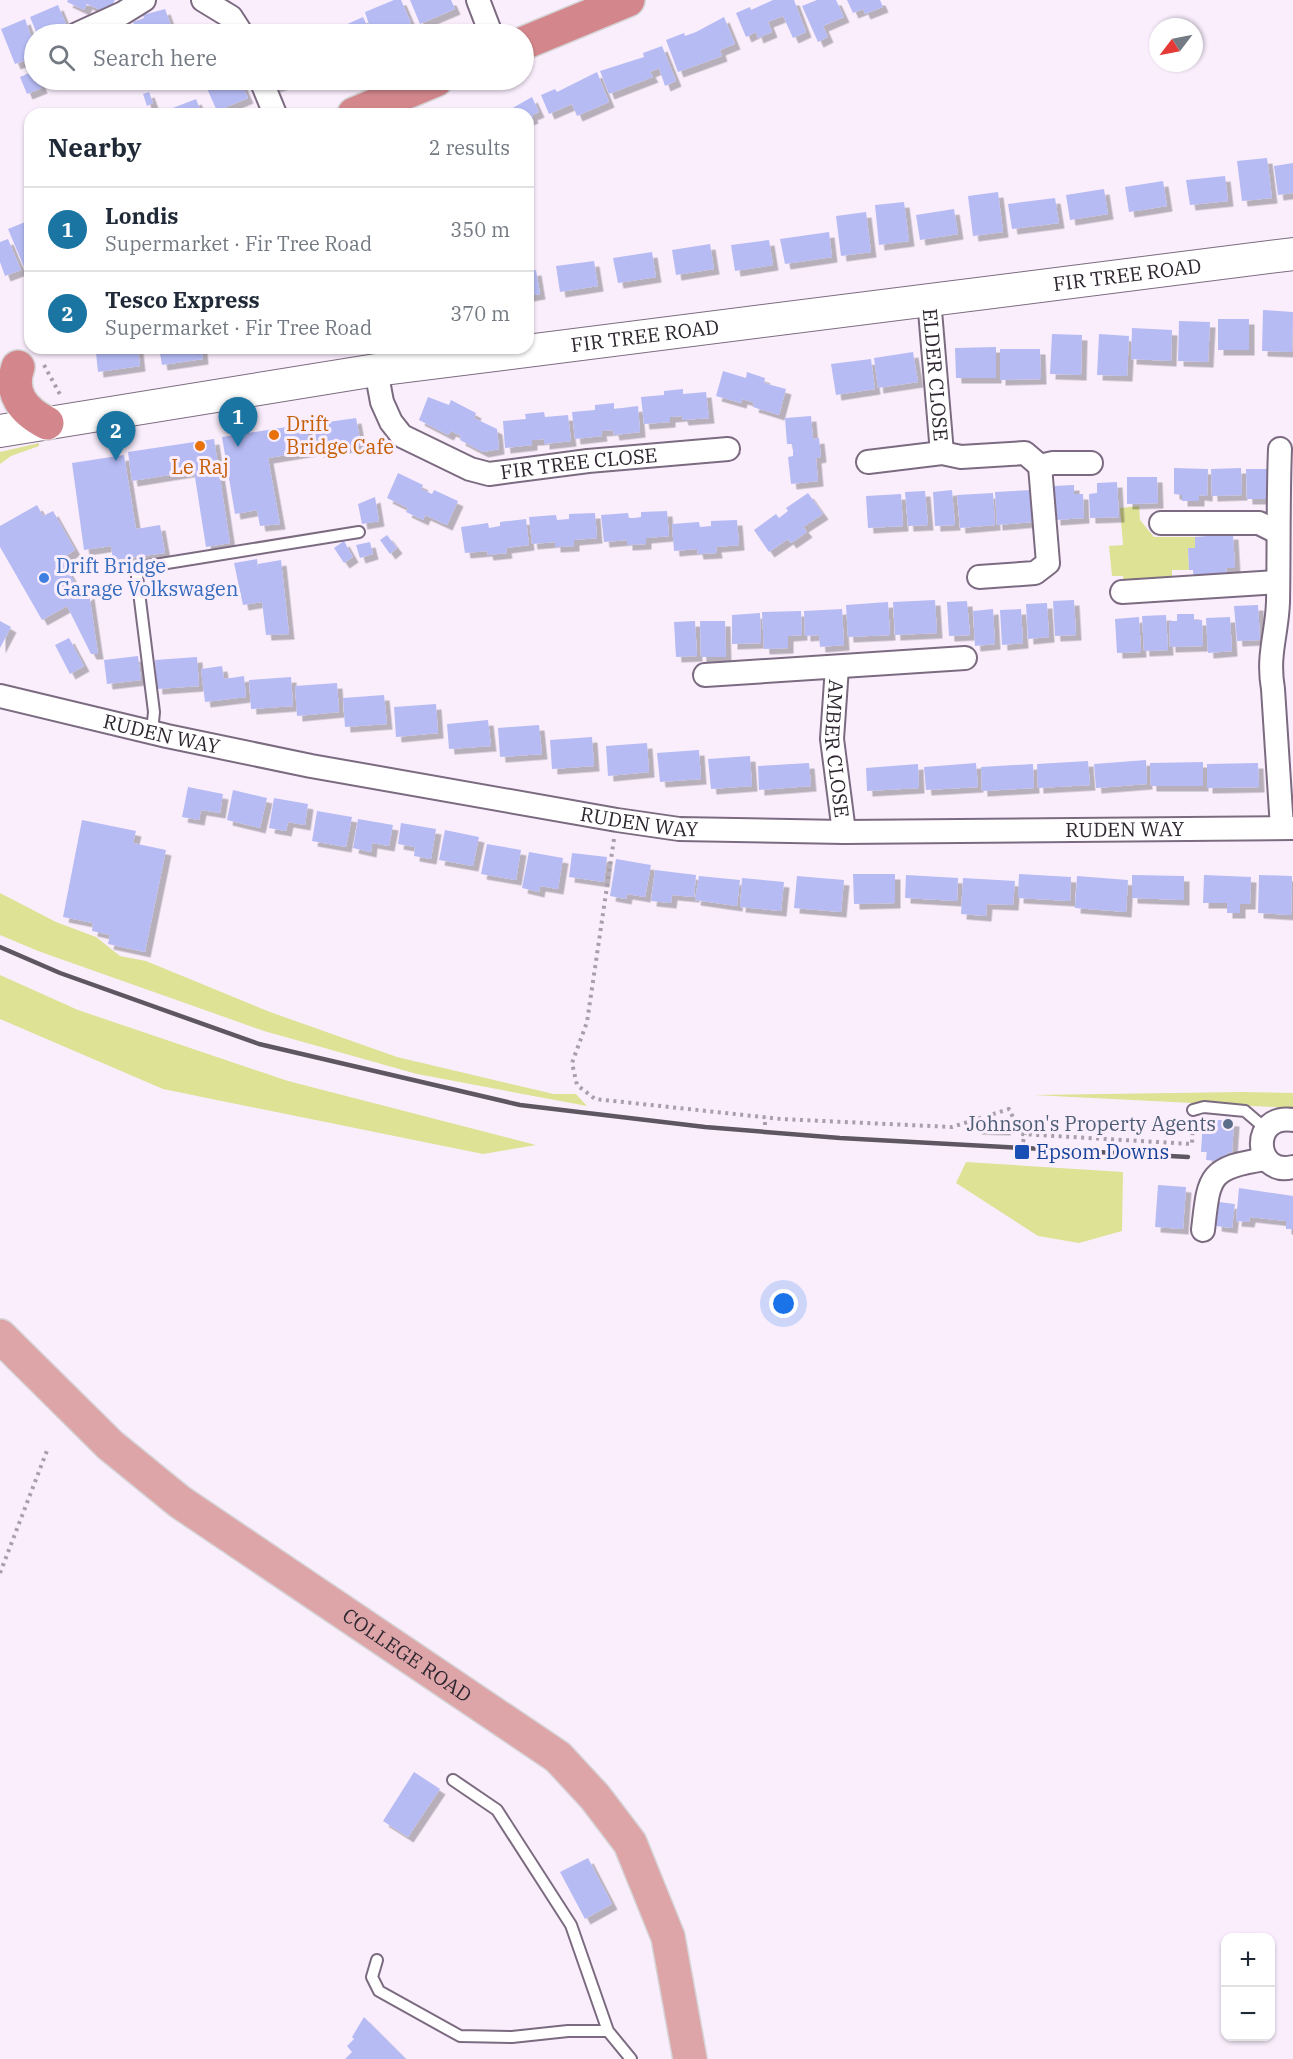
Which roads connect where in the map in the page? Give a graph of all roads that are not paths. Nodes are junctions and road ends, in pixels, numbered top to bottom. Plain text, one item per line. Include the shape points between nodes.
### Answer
1 (144, 0) edge
2 (203, 0) edge
3 (478, 0) edge
4 (628, 0) edge
5 (100, 24) edge
6 (236, 24) edge
7 (487, 24) edge
8 (534, 39) edge
9 (265, 90) edge
10 (412, 90) edge
11 (273, 108) edge
12 (368, 108) edge
13 (1293, 254) edge
14 (929, 299) junction
15 (534, 350) edge
16 (501, 354) edge
17 (23, 366) edge
18 (376, 370) junction
19 (60, 421) junction
20 (0, 431) edge
21 (728, 449) dead end
22 (1280, 449) dead end
23 (942, 453) junction
24 (868, 462) dead end
25 (1091, 464) dead end
26 (1040, 466) junction
27 (1161, 523) dead end
28 (359, 531) dead end
29 (1277, 532) junction
30 (979, 577) dead end
31 (1278, 582) junction
32 (1122, 592) dead end
33 (965, 658) dead end
34 (837, 667) junction
35 (705, 675) dead end
36 (0, 696) edge
37 (152, 732) junction
38 (1287, 828) edge
39 (844, 832) junction
40 (1193, 1110) road end
41 (1293, 1120) edge
42 (1266, 1129) junction
43 (1266, 1159) junction
44 (1293, 1167) edge
45 (1203, 1230) dead end
46 (0, 1336) edge
47 (453, 1780) dead end
48 (377, 1960) dead end
49 (608, 2031) junction
50 (631, 2059) edge
51 (690, 2059) edge

1 - 5 street
2 - 6 street
3 - 7 street
4 - 8 highway
9 - 11 street
10 - 12 highway
13 - 14 main road, FIR TREE ROAD
14 - 15 main road, FIR TREE ROAD
14 - 23 street, ELDER CLOSE
16 - 18 main road, FIR TREE ROAD
17 - 19 highway via 14,378 16,394 29,412
18 - 19 main road, FIR TREE ROAD
18 - 21 street, FIR TREE CLOSE via 382,402 402,436 470,469 489,474
19 - 20 main road, FIR TREE ROAD
22 - 29 street
23 - 24 street, ELDER CLOSE
23 - 26 street, ELDER CLOSE via 961,457 1025,453
25 - 26 street
26 - 30 street via 1048,563 1035,573
27 - 29 street via 1259,523
28 - 37 lane via 136,568 154,712
29 - 31 street
31 - 32 street
31 - 38 street via 1269,667
33 - 34 street, AMBER CLOSE
34 - 35 street, AMBER CLOSE
34 - 39 street, AMBER CLOSE via 832,739
36 - 37 street, RUDEN WAY
37 - 39 street, RUDEN WAY via 322,768 679,829
38 - 39 street, RUDEN WAY
40 - 42 lane via 1204,1107 1245,1111
41 - 42 street via 1282,1119
42 - 43 street via 1261,1146
43 - 44 street via 1280,1168
43 - 45 street via 1219,1171 1208,1184
46 - 51 main road, COLLEGE ROAD via 110,1446 180,1502 558,1756 630,1843 668,1937
47 - 49 lane via 497,1810 571,1925
48 - 49 lane via 372,1977 379,1991 460,2036
49 - 50 lane

